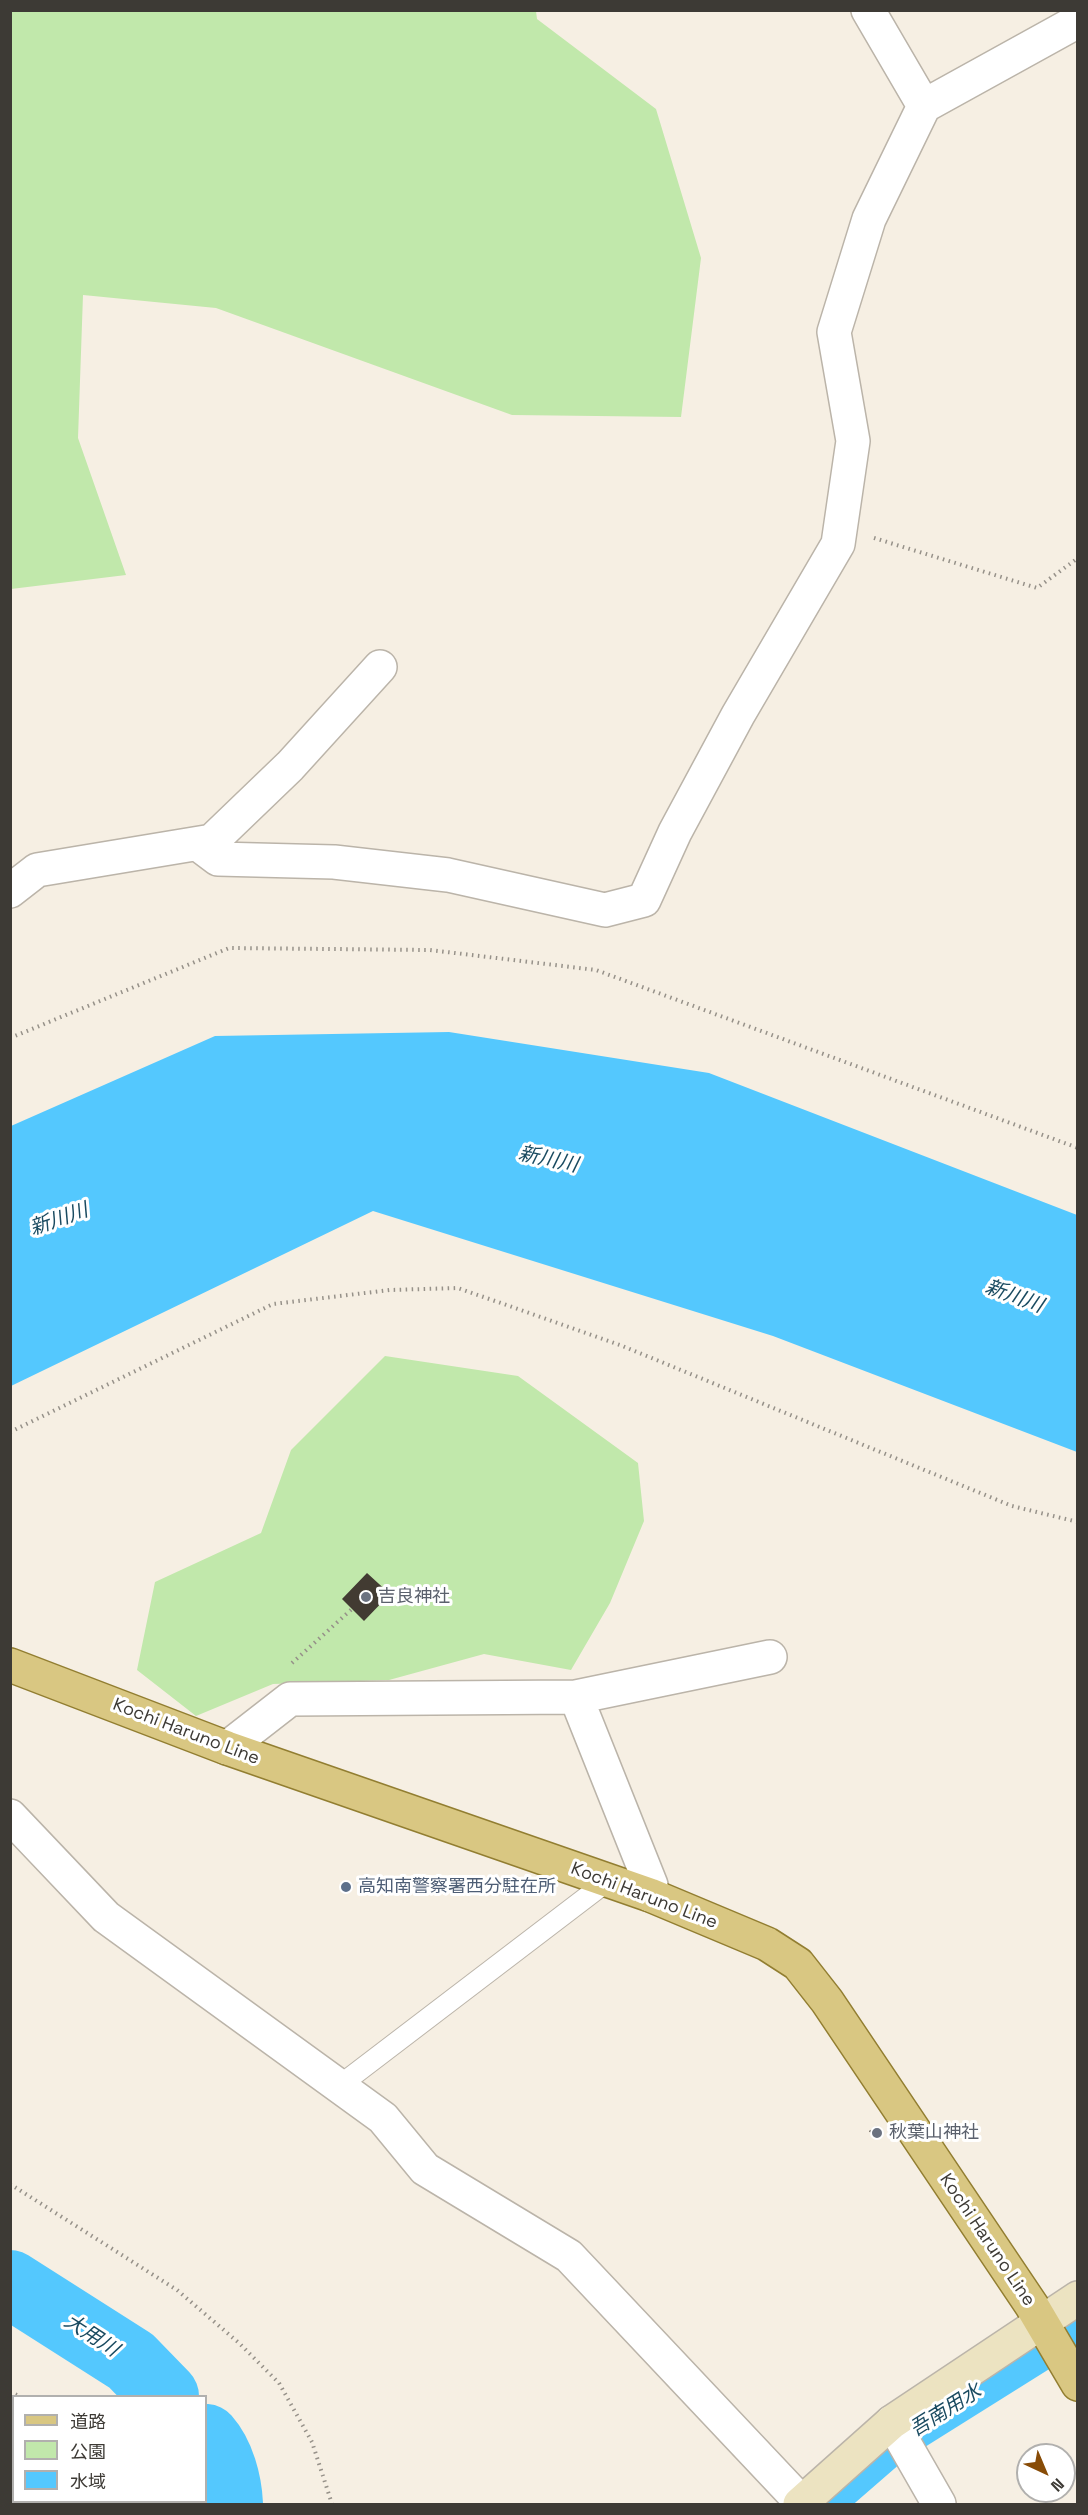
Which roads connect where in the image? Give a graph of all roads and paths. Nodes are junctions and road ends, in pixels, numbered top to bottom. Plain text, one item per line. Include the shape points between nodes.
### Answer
1 (868, 10) edge
2 (1077, 21) edge
3 (924, 106) junction
4 (840, 528) junction
5 (1077, 558) edge
6 (380, 667) dead end
7 (198, 844) junction
8 (10, 891) edge
9 (10, 1038) edge
10 (1077, 1148) edge
11 (10, 1432) edge
12 (1077, 1522) edge
13 (770, 1657) dead end
14 (10, 1665) edge
15 (576, 1697) junction
16 (227, 1748) junction
17 (10, 1816) edge
18 (609, 1881) junction
19 (650, 1895) junction
20 (339, 2086) junction
21 (10, 2184) edge
22 (1077, 2298) edge
23 (1048, 2336) junction
24 (1077, 2384) edge
25 (899, 2432) junction
26 (801, 2504) edge
27 (332, 2505) edge
28 (939, 2505) edge

1 - 3 street
2 - 3 street
3 - 4 street via 869,219 834,332 853,441
4 - 5 path via 1037,588
4 - 7 street via 838,544 738,714 675,832 644,900 605,910 448,875 334,862 218,858
6 - 7 street via 282,774 212,841
7 - 8 street via 37,870
9 - 10 path via 230,948 430,950 596,970
11 - 12 path via 273,1304 390,1290 458,1288 620,1345 1012,1506
13 - 15 street
14 - 16 main road, Kochi Haruno Line
15 - 16 street via 291,1699
15 - 19 street via 651,1885
16 - 18 main road, Kochi Haruno Line
17 - 20 street via 106,1917
18 - 19 main road, Kochi Haruno Line
18 - 20 lane
19 - 23 main road, Kochi Haruno Line via 767,1944 798,1964 827,2001
20 - 26 street via 383,2118 425,2169 570,2256
21 - 27 path via 177,2290 271,2375 312,2442
22 - 23 main road
23 - 24 main road, Kochi Haruno Line
23 - 25 main road
25 - 26 main road
25 - 28 street

